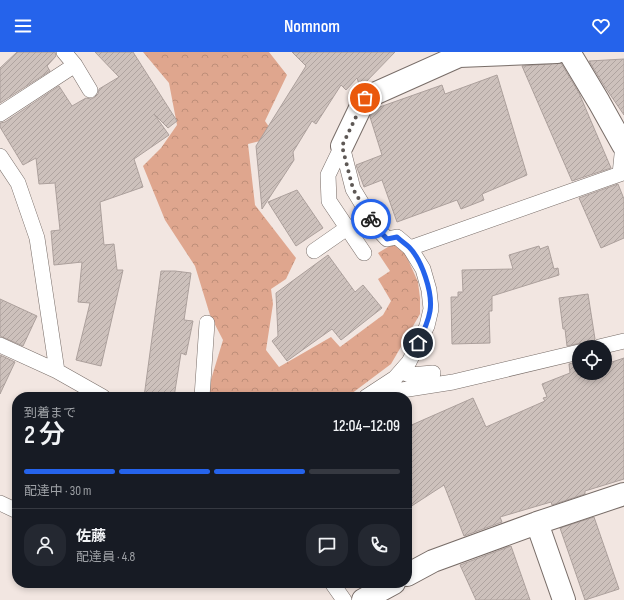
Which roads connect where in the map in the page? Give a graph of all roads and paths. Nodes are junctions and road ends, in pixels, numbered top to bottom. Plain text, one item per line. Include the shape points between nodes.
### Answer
1 (64, 52) edge
2 (557, 52) edge
3 (569, 52) edge
4 (75, 65) junction
5 (90, 90) dead end
6 (0, 114) edge
7 (623, 145) joint
8 (342, 146) junction
9 (0, 156) edge
10 (346, 228) junction
11 (410, 248) junction
12 (314, 251) dead end
13 (364, 253) dead end
14 (206, 323) dead end
15 (624, 341) edge
16 (612, 344) edge
17 (0, 345) edge
18 (572, 354) edge
19 (57, 371) junction
20 (401, 372) junction
21 (432, 373) dead end
22 (94, 392) edge
23 (202, 392) edge
24 (374, 392) edge
25 (386, 392) edge
26 (624, 494) edge
27 (0, 503) edge
28 (12, 509) edge
29 (537, 523) junction
30 (412, 573) edge
31 (336, 588) edge
32 (385, 588) edge
33 (344, 600) edge
34 (363, 600) edge
35 (564, 600) edge

1 - 4 lane
2 - 8 street via 459,56 365,98
3 - 7 street
4 - 5 lane
4 - 6 lane
7 - 11 lane via 620,174
8 - 10 lane via 328,175 329,201
8 - 11 lane via 353,189 376,227 387,239 397,237
9 - 19 lane via 18,183 37,238
10 - 12 lane
10 - 13 lane
11 - 20 lane via 423,269 431,309 409,362
14 - 23 lane
15 - 16 lane
17 - 19 lane
18 - 25 lane via 453,382
19 - 22 lane
20 - 21 lane via 410,376
20 - 24 lane
26 - 29 street
27 - 28 lane
29 - 30 street via 433,561
29 - 35 street
31 - 33 lane
32 - 34 street

